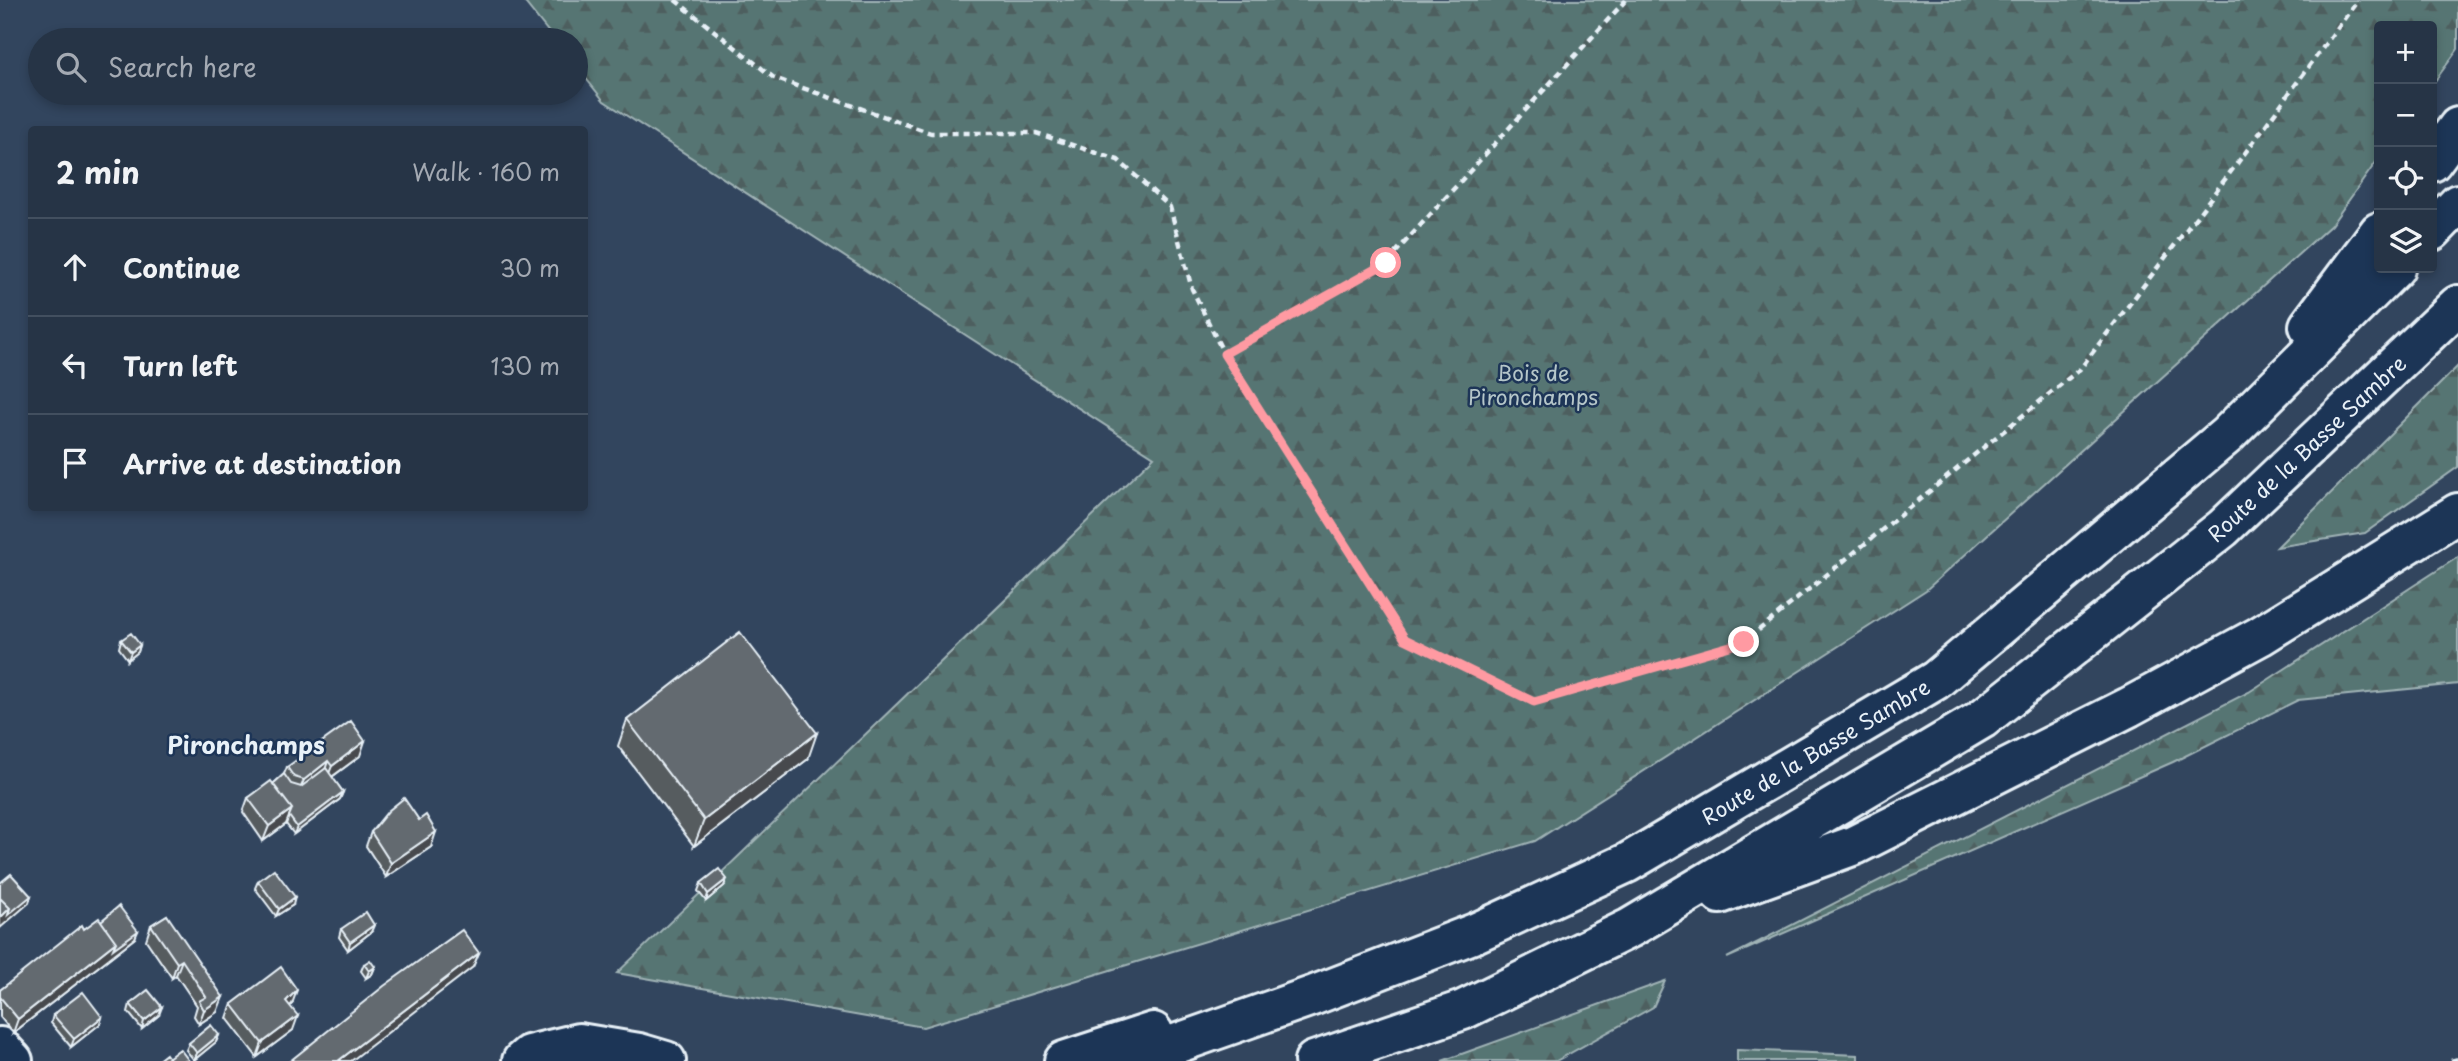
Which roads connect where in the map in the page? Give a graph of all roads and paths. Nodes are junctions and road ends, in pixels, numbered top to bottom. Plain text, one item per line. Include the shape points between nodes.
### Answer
1 (675, 0) edge
2 (1626, 0) edge
3 (2358, 0) edge
4 (2458, 127) edge
5 (2437, 155) edge
6 (2458, 204) edge
7 (2437, 226) edge
8 (2374, 239) edge
9 (2390, 273) edge
10 (2458, 305) edge
11 (1224, 354) junction
12 (2227, 435) junction
13 (2458, 513) edge
14 (1630, 928) junction
15 (1312, 996) junction
16 (1464, 1010) junction
17 (0, 1047) edge
18 (2458, 1059) edge
19 (13, 1061) edge
20 (522, 1061) edge
21 (666, 1061) edge
22 (1064, 1061) edge
23 (1127, 1061) edge
24 (1314, 1061) edge
25 (1385, 1061) edge
26 (2451, 1061) edge

1 - 11 path via 774,78 931,133 1036,133 1118,160 1170,207 1192,289
2 - 11 path via 1386,263
3 - 11 path via 2080,369 1744,642 1534,702 1405,639
4 - 5 main road
6 - 7 main road
8 - 12 main road
9 - 12 main road, Route de la Basse Sambre
10 - 14 main road, Route de la Basse Sambre via 2223,528 1982,719
12 - 15 main road, Route de la Basse Sambre via 1936,680 1627,863 1475,933
13 - 14 main road via 2260,636 1999,774 1855,845
14 - 16 main road, Route de la Basse Sambre
15 - 22 main road via 1208,1013
15 - 23 main road, Route de la Basse Sambre
16 - 24 main road, Route de la Basse Sambre
16 - 25 main road
17 - 19 main road
18 - 26 path
20 - 21 main road via 529,1055 579,1043

